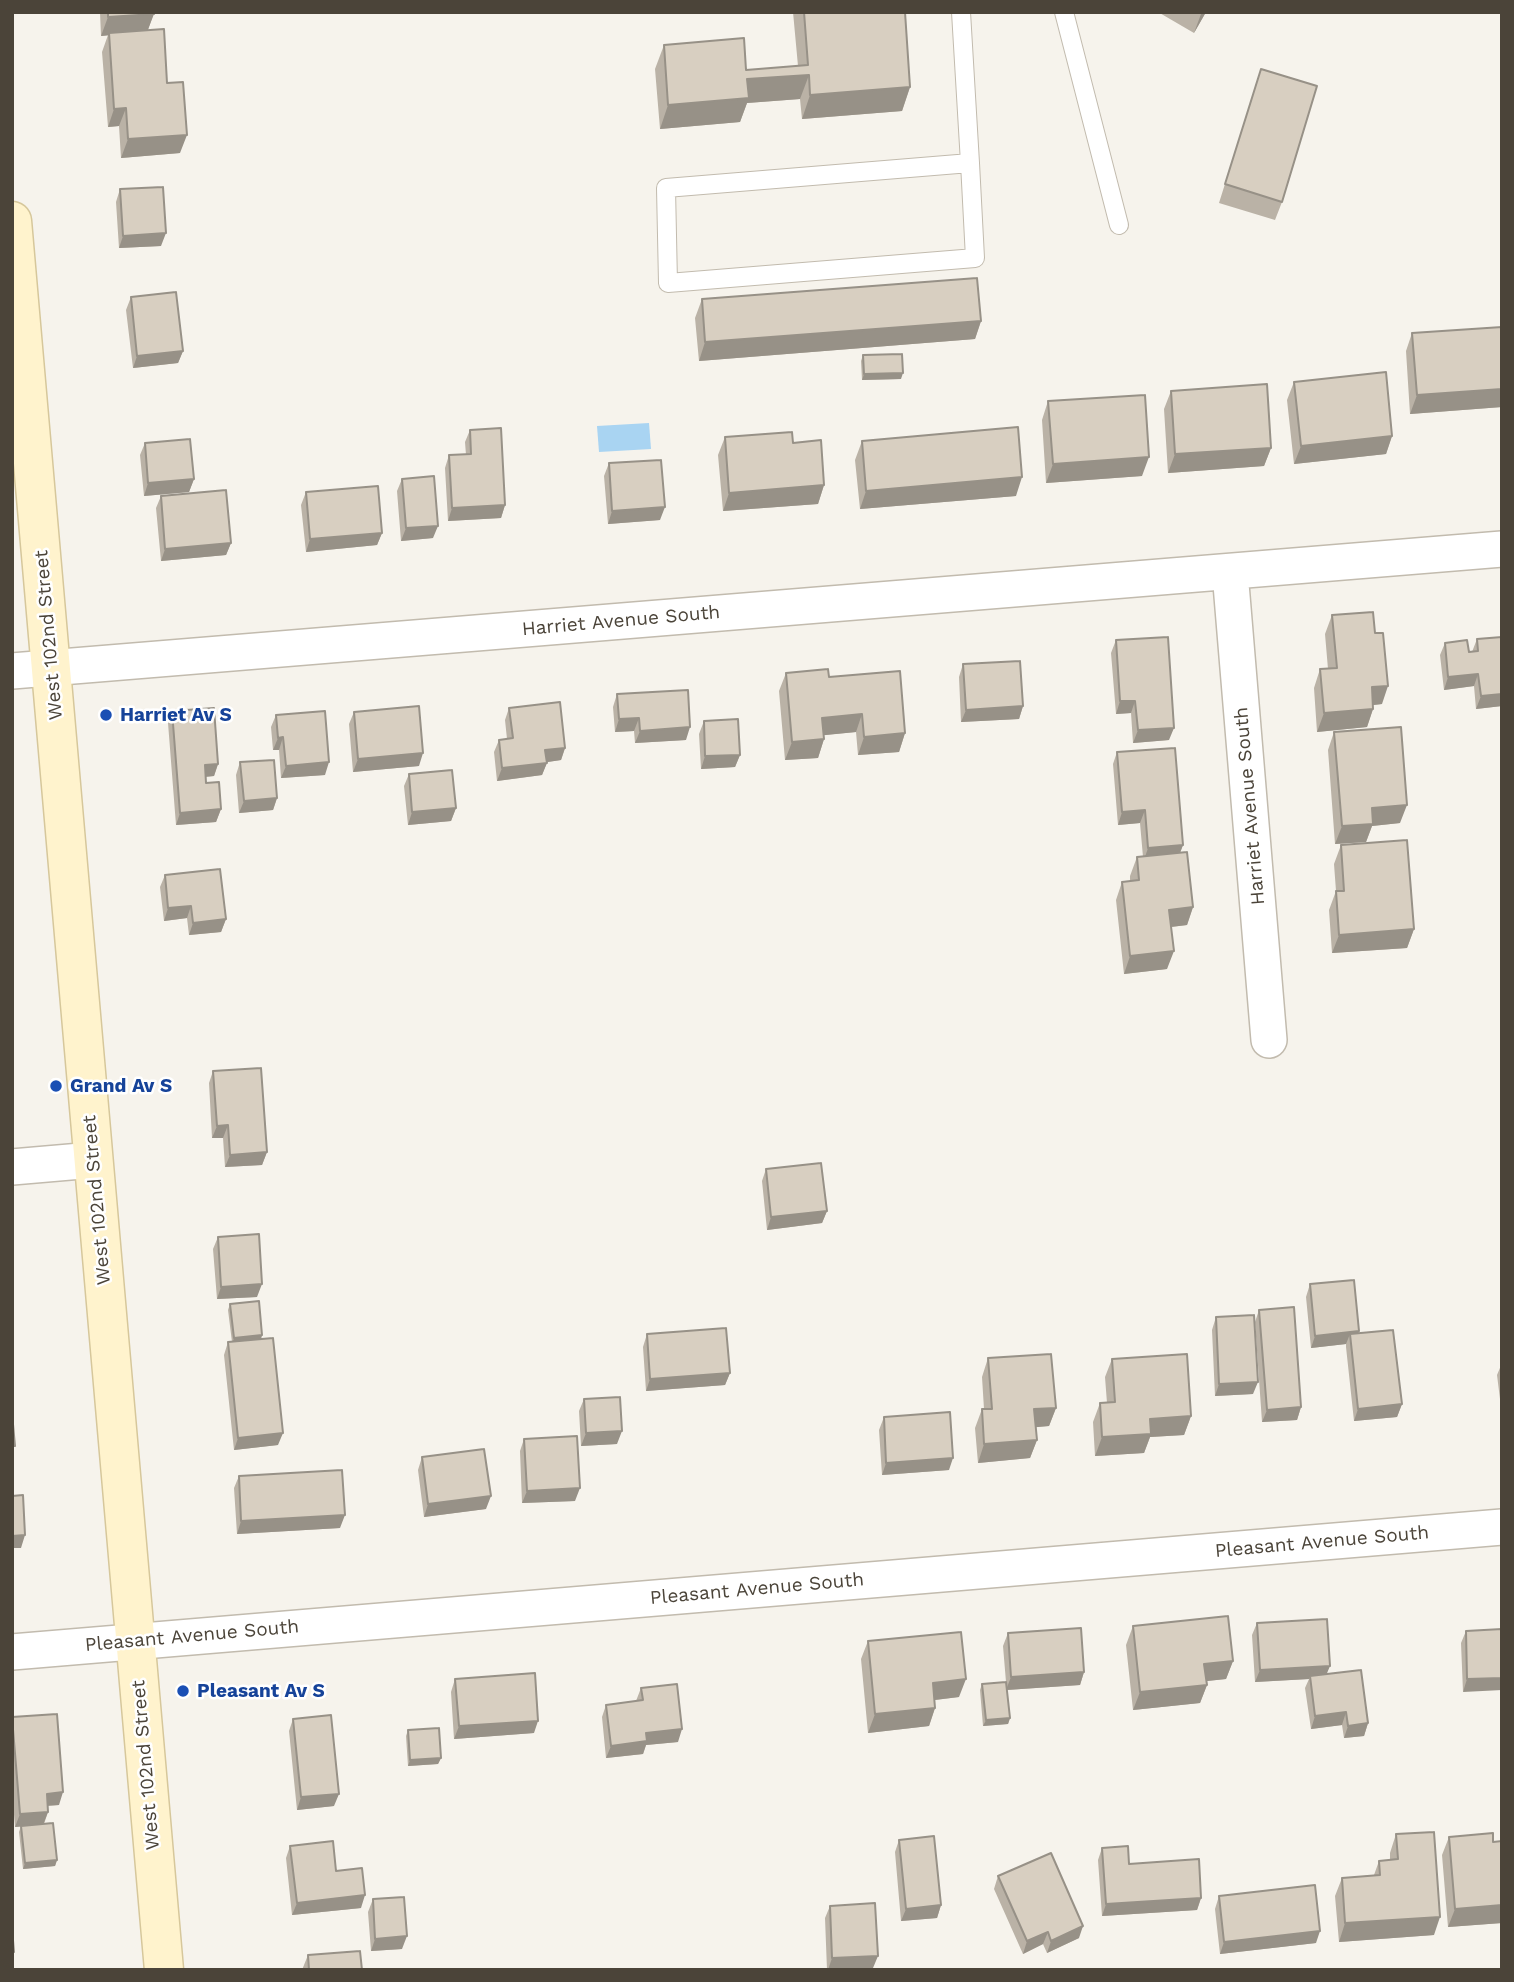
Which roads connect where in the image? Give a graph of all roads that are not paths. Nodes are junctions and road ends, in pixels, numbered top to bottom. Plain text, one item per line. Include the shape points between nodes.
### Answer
1 (961, 12) edge
2 (1064, 12) edge
3 (970, 163) junction
4 (12, 221) edge
5 (1119, 225) dead end
6 (1502, 549) edge
7 (1230, 572) junction
8 (52, 668) junction
9 (12, 671) edge
10 (1269, 1040) dead end
11 (93, 1160) junction
12 (12, 1167) edge
13 (1502, 1527) edge
14 (135, 1641) junction
15 (12, 1652) edge
16 (164, 1970) edge

1 - 3 lane
2 - 5 lane
3 - 3 lane via 975,258 668,283 666,188
4 - 8 street, West 102nd Street
6 - 7 street, Harriet Avenue South
7 - 8 street, Harriet Avenue South
7 - 10 street, Harriet Avenue South
8 - 9 street, Harriet Avenue South
8 - 11 street, West 102nd Street
11 - 12 street
11 - 14 street, West 102nd Street
13 - 14 street, Pleasant Avenue South
14 - 15 street, Pleasant Avenue South
14 - 16 street, West 102nd Street

